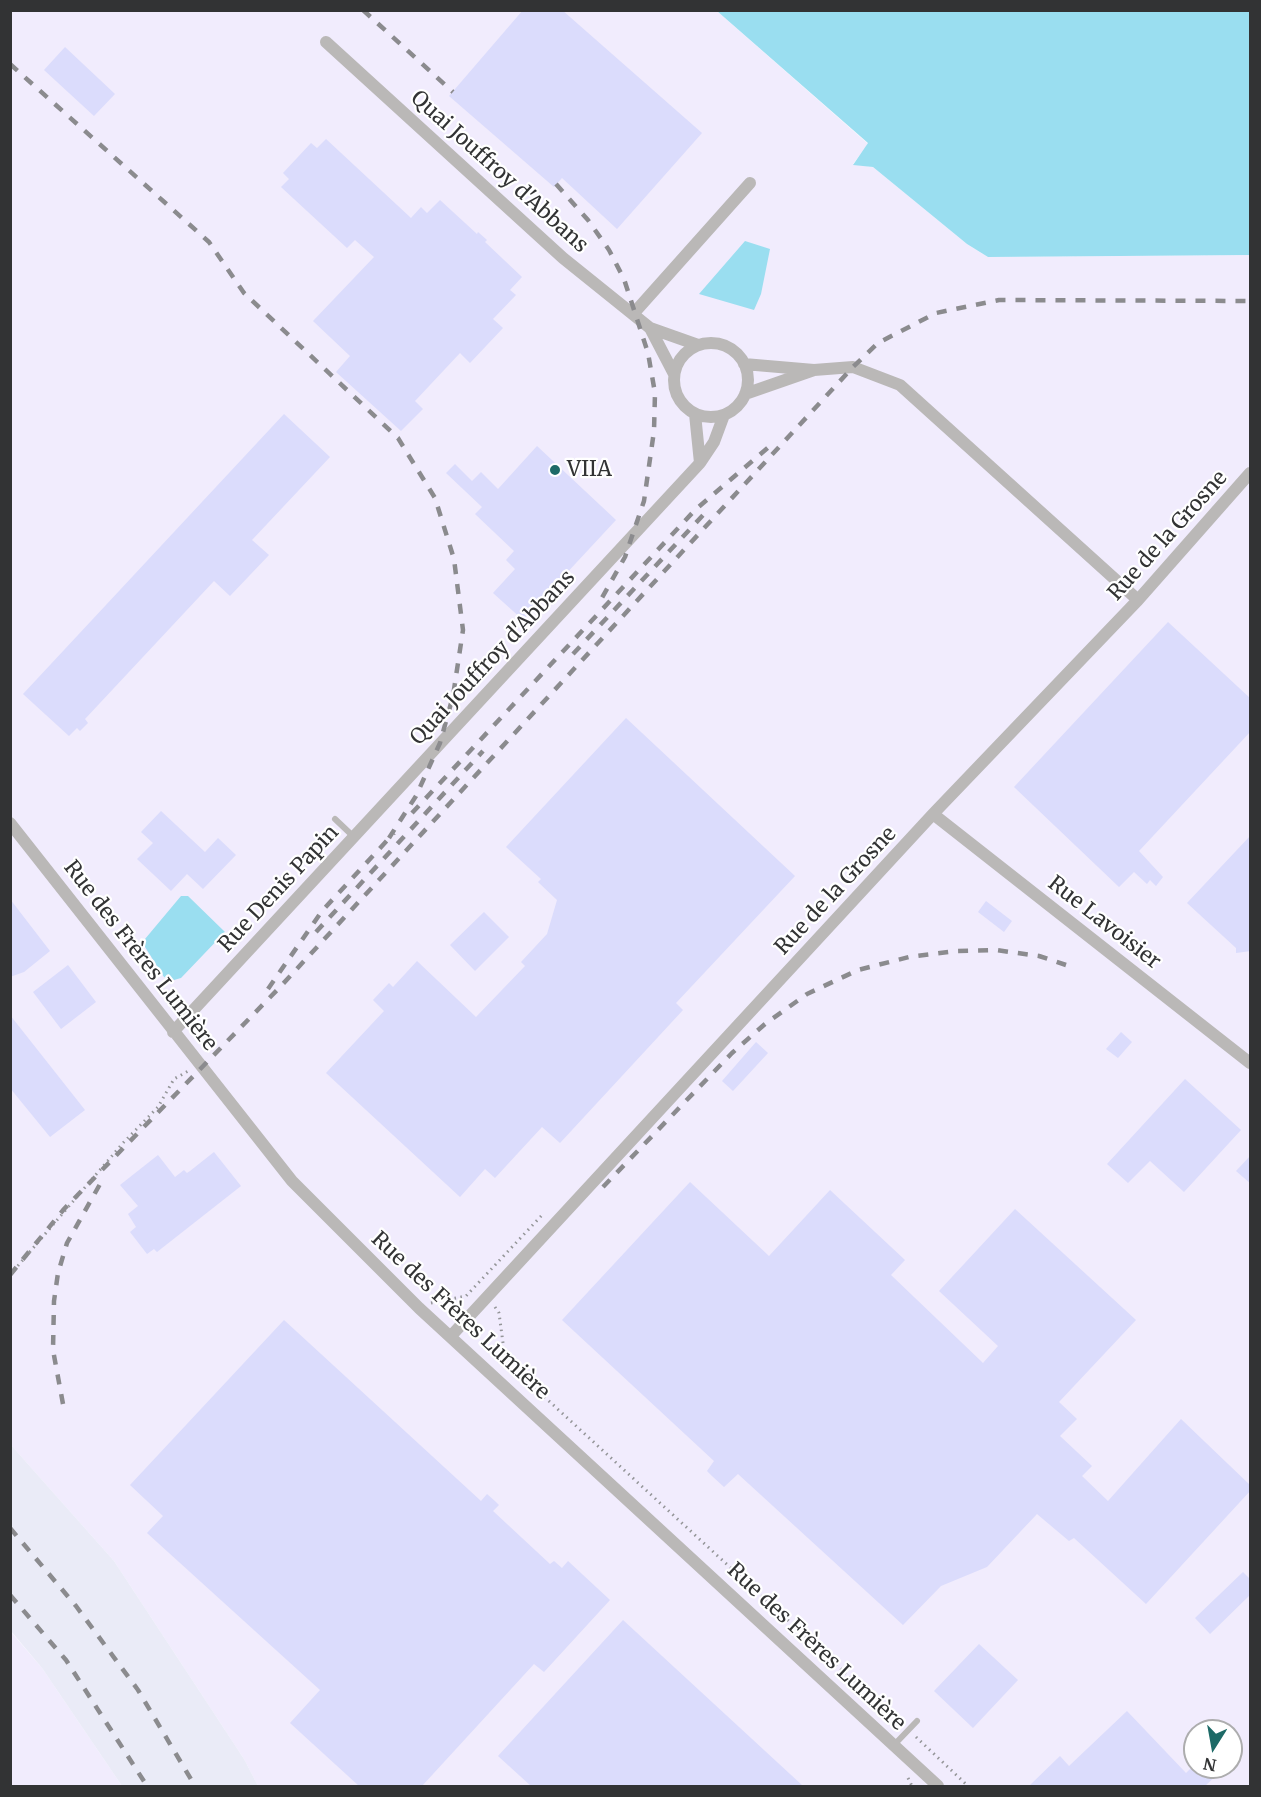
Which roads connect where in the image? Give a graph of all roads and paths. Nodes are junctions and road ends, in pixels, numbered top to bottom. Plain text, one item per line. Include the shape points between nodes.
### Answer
1 (326, 42) dead end
2 (750, 183) dead end
3 (634, 313) junction
4 (650, 328) junction
5 (698, 345) junction
6 (744, 364) junction
7 (814, 370) junction
8 (674, 374) junction
9 (745, 394) junction
10 (694, 414) junction
11 (724, 415) junction
12 (700, 464) junction
13 (1251, 473) edge
14 (1138, 600) junction
15 (413, 773) joint
16 (933, 814) junction
17 (335, 819) dead end
18 (10, 823) edge
19 (354, 837) junction
20 (174, 1032) junction
21 (1251, 1063) edge
22 (200, 1064) junction
23 (10, 1275) edge
24 (487, 1296) junction
25 (452, 1336) junction
26 (917, 1721) dead end
27 (908, 1731) junction
28 (894, 1745) junction
29 (931, 1784) edge
30 (968, 1786) edge

1 - 3 street, Quai Jouffroy d'Abbans via 563,258
2 - 3 street
3 - 4 street, Quai Jouffroy d'Abbans
4 - 5 street, Quai Jouffroy d'Abbans
4 - 8 street, Quai Jouffroy d'Abbans
5 - 6 street via 720,344 738,355
5 - 8 street via 682,357
6 - 7 street
6 - 9 street via 748,384
7 - 9 street
7 - 14 street via 853,367 900,385
8 - 10 street via 678,398
9 - 11 street
10 - 11 street
10 - 12 street
11 - 12 street, Quai Jouffroy d'Abbans
12 - 15 street, Quai Jouffroy d'Abbans
13 - 14 street, Rue de la Grosne
14 - 16 street, Rue de la Grosne
15 - 19 street, Rue Denis Papin
16 - 21 street, Rue Lavoisier
16 - 24 street, Rue de la Grosne
17 - 19 lane
18 - 20 street, Rue des Frères Lumière
19 - 20 street, Rue Denis Papin
20 - 22 street, Rue des Frères Lumière
22 - 23 path via 174,1079 158,1107
22 - 25 street, Rue des Frères Lumière via 292,1181
24 - 25 street, Rue de la Grosne
24 - 27 path via 500,1312 505,1358 514,1369
25 - 28 street, Rue des Frères Lumière
26 - 27 lane
27 - 28 lane
27 - 30 path
28 - 29 street, Rue des Frères Lumière

